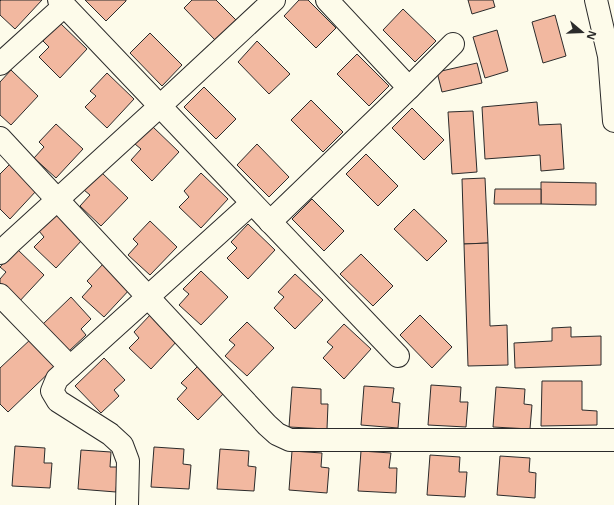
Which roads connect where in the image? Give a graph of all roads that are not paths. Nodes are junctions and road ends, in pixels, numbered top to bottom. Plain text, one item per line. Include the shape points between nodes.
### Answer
1 (274, 0) edge
2 (327, 0) edge
3 (596, 0) edge
4 (62, 3) edge
5 (454, 44) dead end
6 (0, 64) edge
7 (409, 88) junction
8 (160, 106) junction
9 (614, 121) edge
10 (0, 138) edge
11 (57, 199) junction
12 (252, 203) junction
13 (270, 222) junction
14 (3, 243) edge
15 (0, 295) edge
16 (148, 297) junction
17 (398, 356) dead end
18 (70, 367) junction
19 (614, 440) edge
20 (127, 505) edge

1 - 8 street
2 - 7 street
3 - 9 street via 609,56
4 - 6 street
4 - 8 street
5 - 7 street
7 - 13 street
8 - 11 street
8 - 12 street
10 - 11 street
11 - 14 street
11 - 16 street
12 - 13 street
12 - 16 street
13 - 17 street
15 - 18 street
16 - 18 street
16 - 19 street via 268,426 290,440
18 - 20 street via 57,379 52,391 58,401 110,434 122,445 128,460

